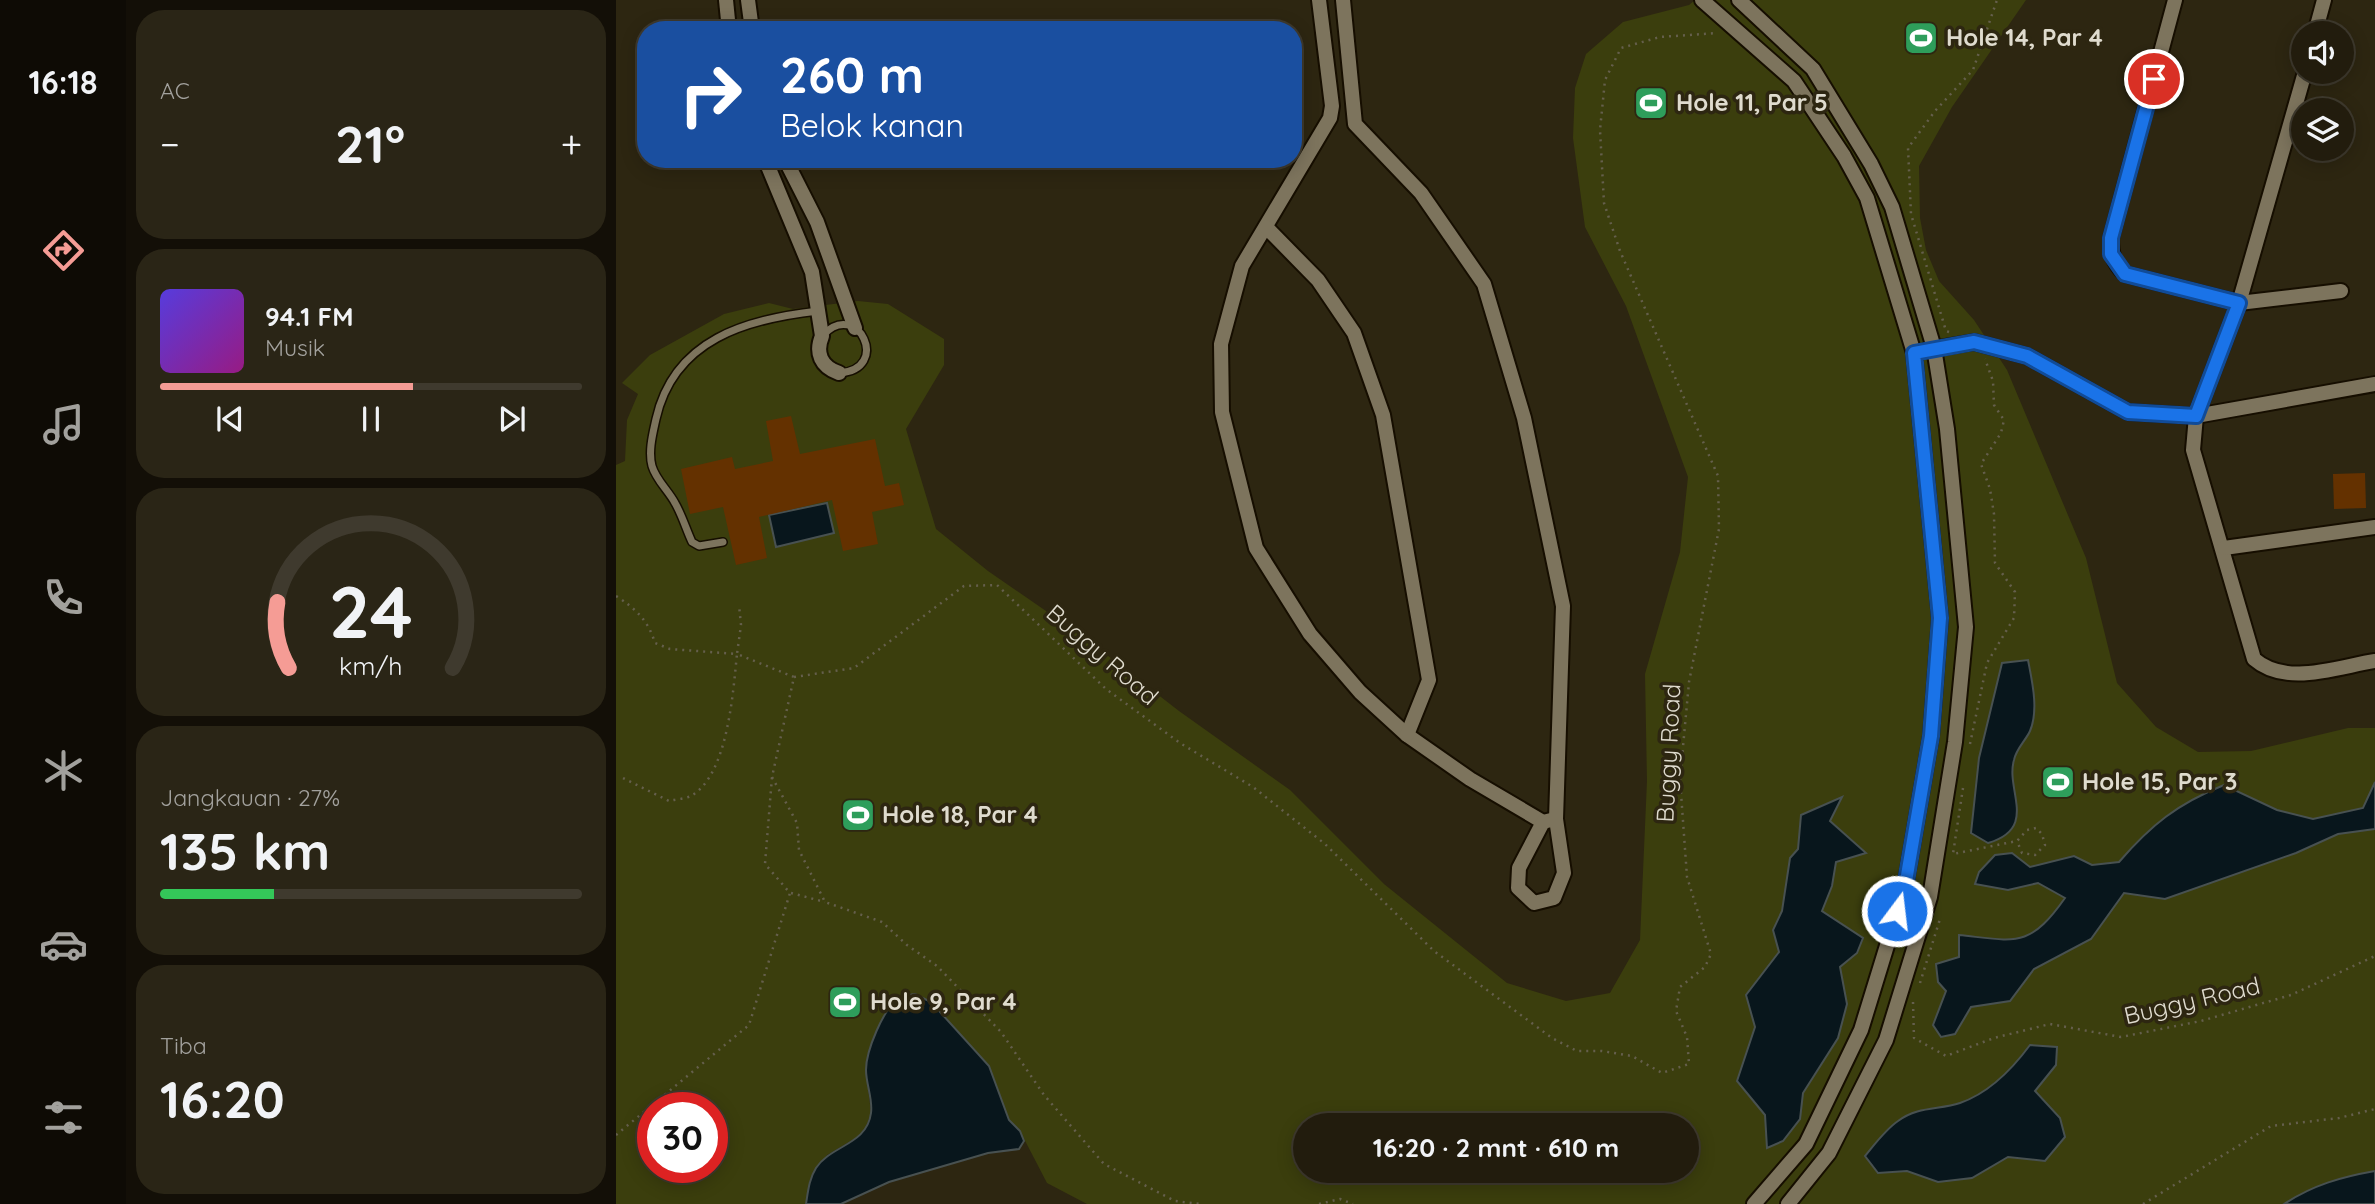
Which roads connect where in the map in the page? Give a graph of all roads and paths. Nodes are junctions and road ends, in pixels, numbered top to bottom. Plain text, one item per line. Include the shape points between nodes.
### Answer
1 (726, 0) edge
2 (748, 0) edge
3 (1319, 0) edge
4 (1343, 0) edge
5 (1702, 0) edge
6 (1739, 0) edge
7 (1997, 0) edge
8 (2175, 0) edge
9 (2324, 0) edge
10 (728, 21) edge
11 (751, 21) edge
12 (2318, 21) edge
13 (1730, 24) junction
14 (2302, 84) edge
15 (1302, 166) edge
16 (774, 168) edge
17 (790, 168) edge
18 (1301, 168) edge
19 (1266, 227) junction
20 (2342, 291) dead end
21 (2239, 303) junction
22 (819, 311) junction
23 (855, 328) junction
24 (1957, 332) dead end
25 (822, 336) junction
26 (1981, 344) junction
27 (1934, 348) junction
28 (1914, 353) junction
29 (839, 373) joint
30 (2375, 384) edge
31 (2196, 416) junction
32 (2375, 527) edge
33 (723, 542) dead end
34 (2224, 548) junction
35 (616, 596) edge
36 (739, 605) dead end
37 (737, 654) junction
38 (2375, 661) edge
39 (794, 677) junction
40 (1407, 735) junction
41 (1970, 746) dead end
42 (621, 777) dead end
43 (772, 777) junction
44 (1964, 787) dead end
45 (1549, 820) junction
46 (2017, 841) junction
47 (1953, 854) junction
48 (1950, 865) dead end
49 (790, 893) junction
50 (825, 902) junction
51 (1941, 912) dead end
52 (2375, 956) edge
53 (1917, 989) dead end
54 (1913, 1000) dead end
55 (2375, 1109) edge
56 (616, 1135) edge
57 (1200, 1204) edge
58 (1319, 1204) edge
59 (1353, 1204) edge
60 (1754, 1204) edge
61 (1788, 1204) edge
62 (2143, 1204) edge

1 - 10 street
2 - 11 street
3 - 15 street via 1332,106 1330,118
4 - 45 street via 1355,124 1421,193 1484,284 1524,418 1563,606
5 - 13 street
6 - 27 street via 1812,69 1871,164 1892,207
7 - 24 path via 1973,70 1908,148 1911,214 1946,331
8 - 21 street via 2111,238 2111,254 2125,274
9 - 12 street
13 - 28 street via 1794,81 1844,156 1867,198
13 - 39 path, Buggy Road via 1723,33 1660,37 1621,48 1605,80 1600,130 1605,204 1620,251 1718,475 1720,529 1689,682 1680,779 1687,877 1712,954 1705,967 1680,987 1676,1011 1687,1037 1689,1064 1662,1073 1632,1056 1577,1051 1552,1038 1434,951 1325,844 1253,787 1180,743 1106,689 997,585 964,586 854,668
14 - 21 street
16 - 22 street via 812,272
17 - 23 street via 817,222
18 - 19 street
19 - 40 street via 1318,280 1354,333 1383,415 1429,680
19 - 40 street via 1242,266 1221,344 1222,412 1256,548 1310,634 1360,692
20 - 21 street
21 - 31 street
22 - 25 street
22 - 33 lane via 731,329 707,341 666,389 652,439 653,468 692,542 699,546
23 - 25 lane via 837,325
23 - 29 lane via 866,342 864,361 857,369
25 - 29 street via 821,359
26 - 27 street
26 - 31 street via 2027,356 2128,412
26 - 41 path via 1993,381 1994,405 2004,420 1981,464 1994,514 1995,563 2015,592 2014,618 1987,663
27 - 28 street
27 - 61 street via 1947,429 1966,627 1955,742 1930,897 1886,1040 1829,1153
28 - 60 street via 1940,618 1931,736 1905,887 1861,1030 1806,1144
30 - 31 street
31 - 34 street via 2193,450
32 - 34 street
34 - 38 street via 2251,653 2265,668 2285,675
35 - 37 path via 638,611 656,643 670,649
36 - 37 path
37 - 39 path
37 - 42 path via 727,728 712,774 691,795 669,801
39 - 43 path
40 - 45 street via 1470,779
43 - 49 path via 765,864
43 - 50 path via 797,823 799,850
44 - 47 path
45 - 45 street via 1564,873 1554,898 1534,903 1518,888 1519,868
46 - 46 path via 2036,828 2045,845 2035,855 2022,853
46 - 47 path
47 - 48 path
49 - 50 path
49 - 56 path via 749,1025
50 - 57 path via 882,922 937,966 1001,1032 1044,1095 1104,1164 1175,1201
51 - 53 path
52 - 54 path, Buggy Road via 2291,995 2201,1021 2121,1037 2050,1024 1945,1056 1914,1038
55 - 62 path via 2271,1126
58 - 59 path via 1340,1199

